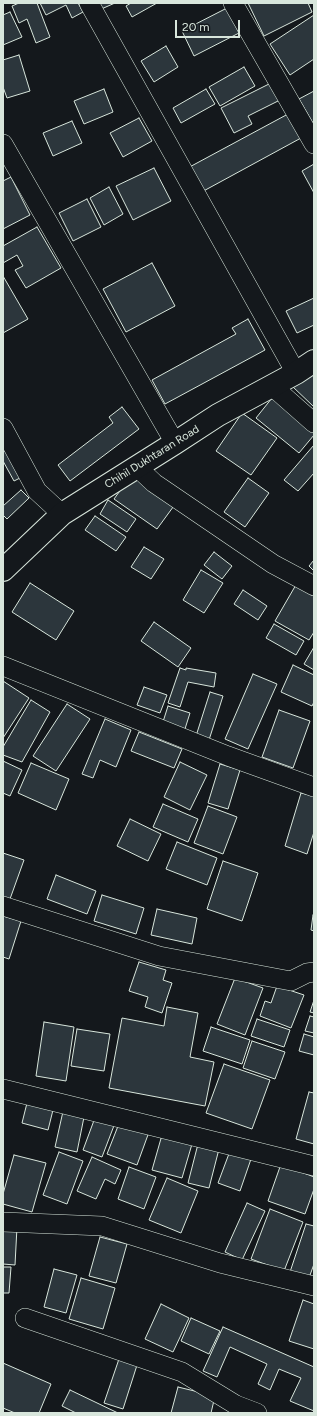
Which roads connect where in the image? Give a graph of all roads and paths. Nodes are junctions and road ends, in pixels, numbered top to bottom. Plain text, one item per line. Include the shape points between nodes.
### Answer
1 (89, 3) edge
2 (233, 3) edge
3 (3, 144) edge
4 (314, 144) edge
5 (305, 367) edge
6 (272, 386) junction
7 (314, 423) edge
8 (3, 428) edge
9 (176, 443) junction
10 (137, 467) junction
11 (62, 514) junction
12 (3, 570) edge
13 (314, 586) edge
14 (3, 666) edge
15 (314, 787) edge
16 (3, 906) edge
17 (314, 972) edge
18 (3, 1089) edge
19 (314, 1166) edge
20 (3, 1222) edge
21 (314, 1286) edge
22 (25, 1318) dead end
23 (257, 1413) edge

1 - 5 street
2 - 4 street
3 - 9 street
5 - 6 street, Chihil Dukhtaran Road
6 - 7 street
6 - 9 street, Chihil Dukhtaran Road via 218,415
8 - 11 street via 37,491
9 - 10 street, Chihil Dukhtaran Road
10 - 11 street, Chihil Dukhtaran Road
10 - 13 street via 154,484 273,564
11 - 12 street, Chihil Dukhtaran Road
14 - 15 street via 228,756
16 - 17 street via 159,956 291,981
18 - 19 street
20 - 21 street via 102,1226 220,1263
22 - 23 street via 182,1372 236,1405

